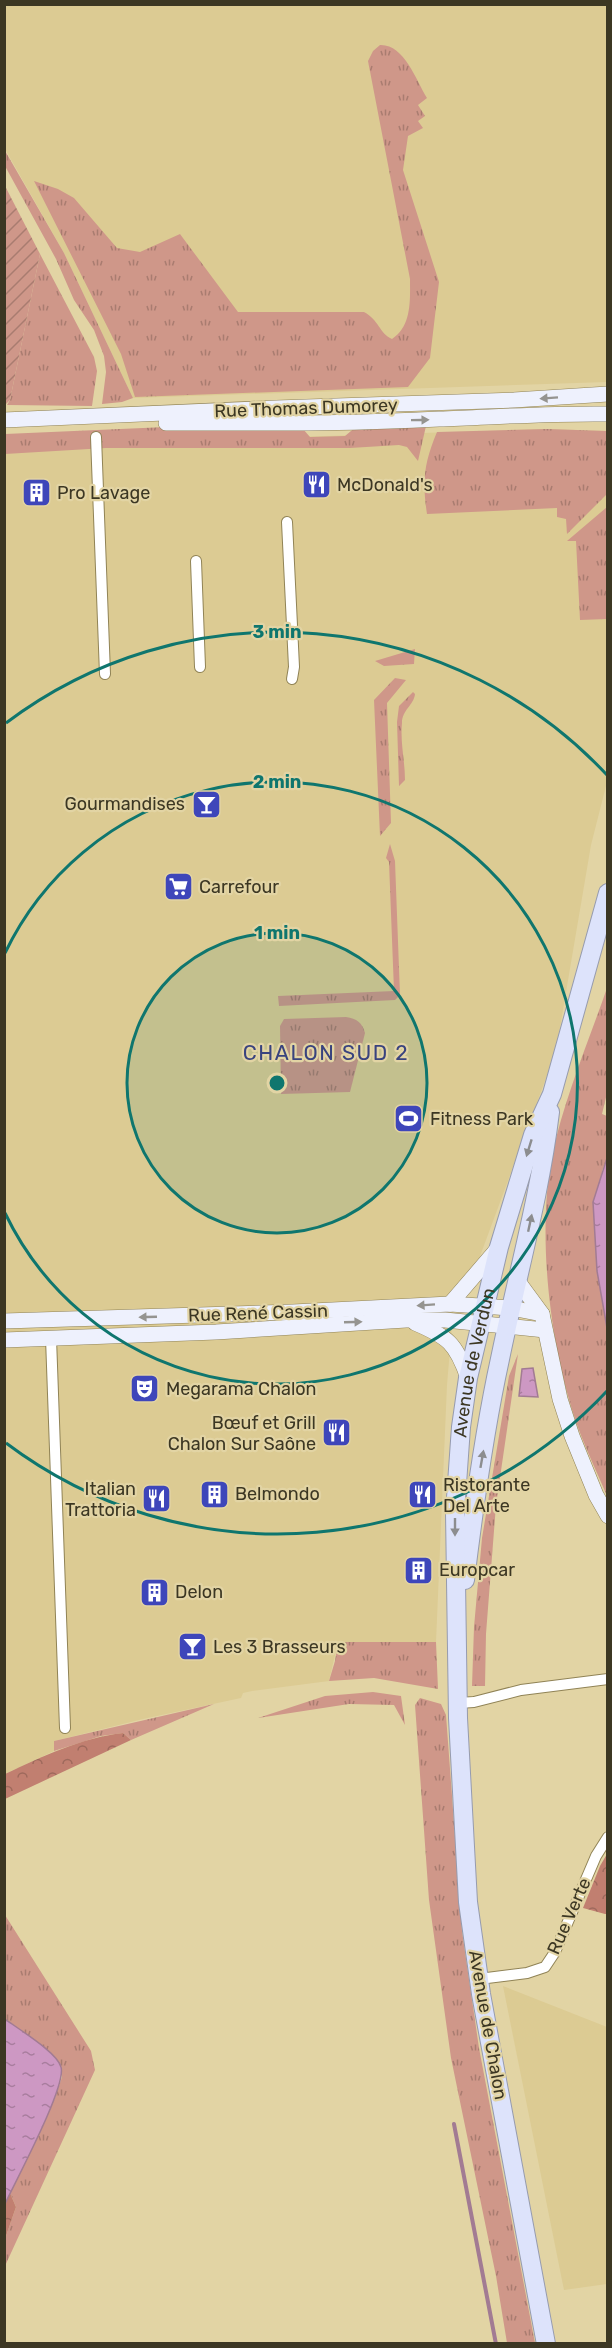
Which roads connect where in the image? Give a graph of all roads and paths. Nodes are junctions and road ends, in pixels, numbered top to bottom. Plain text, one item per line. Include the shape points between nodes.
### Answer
1 (608, 394) edge
2 (608, 414) edge
3 (4, 420) edge
4 (4, 429) edge
5 (96, 437) dead end
6 (287, 522) dead end
7 (196, 561) dead end
8 (200, 667) dead end
9 (105, 674) dead end
10 (292, 680) dead end
11 (608, 893) edge
12 (552, 1094) junction
13 (499, 1247) junction
14 (517, 1280) junction
15 (450, 1304) junction
16 (485, 1305) junction
17 (511, 1308) junction
18 (293, 1312) junction
19 (542, 1314) junction
20 (107, 1318) junction
21 (406, 1320) junction
22 (4, 1321) edge
23 (480, 1324) junction
24 (507, 1326) junction
25 (545, 1330) junction
26 (216, 1332) junction
27 (51, 1338) junction
28 (4, 1340) edge
29 (468, 1378) junction
30 (608, 1516) edge
31 (458, 1642) junction
32 (608, 1679) edge
33 (458, 1703) junction
34 (65, 1728) dead end
35 (608, 1837) edge
36 (479, 1979) junction
37 (546, 2343) edge

1 -> 3 main road, Rue Thomas Dumorey
4 -> 2 main road, Rue Thomas Dumorey via 157,422 286,423
5 - 9 street
6 - 10 street
7 - 8 street
11 - 12 main road, Avenue de Verdun
12 -> 13 main road, Avenue de Verdun via 533,1135
14 -> 12 main road, Avenue de Verdun via 545,1156
13 - 15 main road
13 - 16 main road, Avenue de Verdun
14 - 17 main road, Avenue de Verdun
14 - 19 main road
15 - 16 main road, Rue René Cassin
15 -> 18 main road, Rue René Cassin
16 - 17 main road, Rue René Cassin
16 - 23 main road, Avenue de Verdun
17 - 19 main road, Rue René Cassin
17 - 24 main road, Avenue de Verdun
18 -> 20 main road, Rue René Cassin
18 - 26 main road
19 - 25 main road
20 - 22 main road, Rue René Cassin
20 - 27 main road
21 - 23 main road, Rue René Cassin
26 -> 21 main road, Rue René Cassin
21 - 29 main road via 436,1332 453,1346
23 - 24 main road, Rue René Cassin
23 - 29 main road, Avenue de Verdun
24 - 25 main road, Rue René Cassin
31 -> 24 main road, Avenue de Verdun via 478,1482
25 - 30 main road via 572,1436
26 - 27 main road, Rue René Cassin
27 - 28 main road, Rue René Cassin
27 - 34 street
29 -> 31 main road, Avenue de Verdun via 455,1512
31 - 33 main road, Avenue de Verdun
32 - 33 street
33 - 36 main road, Avenue de Chalon via 468,1902
35 - 36 street, Rue Verte via 545,1967
36 - 37 main road, Avenue de Chalon

